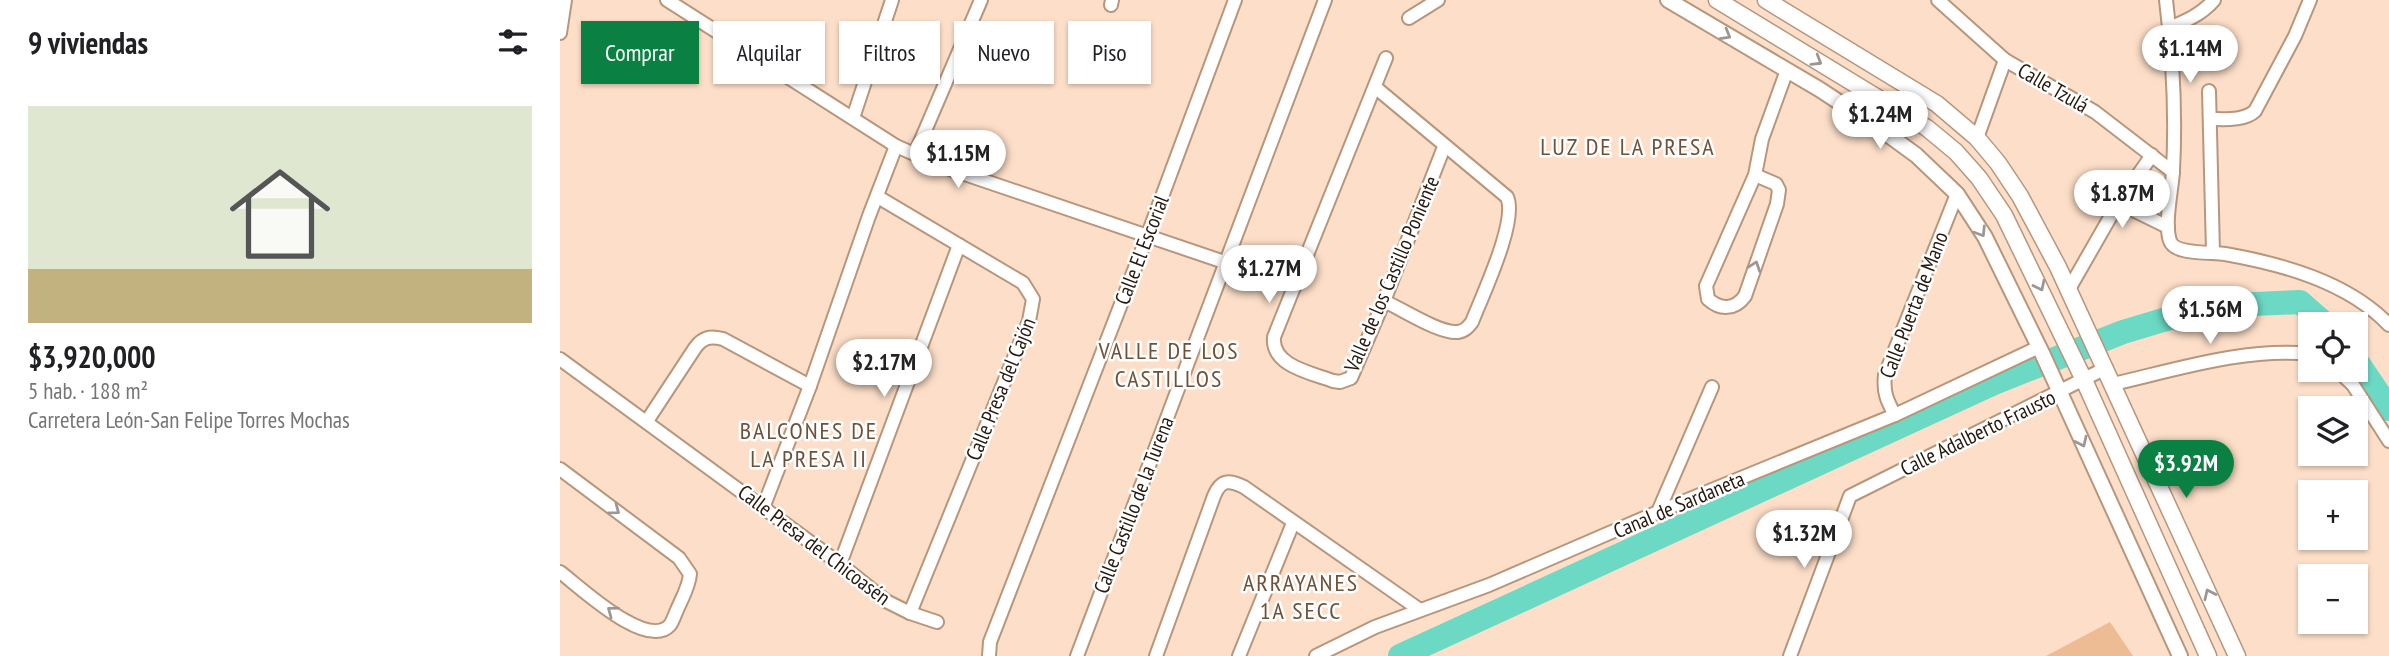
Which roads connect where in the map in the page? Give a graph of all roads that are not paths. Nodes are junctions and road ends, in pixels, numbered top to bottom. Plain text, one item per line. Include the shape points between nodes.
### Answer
1 (565, 0) edge
2 (667, 0) edge
3 (892, 0) edge
4 (981, 0) edge
5 (1235, 0) edge
6 (1325, 0) edge
7 (1438, 0) edge
8 (1668, 0) edge
9 (1717, 0) edge
10 (1766, 0) edge
11 (1938, 0) edge
12 (2166, 0) edge
13 (2214, 0) edge
14 (2310, 0) edge
15 (1409, 18) dead end
16 (560, 27) edge
17 (2169, 28) junction
18 (1386, 58) dead end
19 (2005, 60) junction
20 (1787, 70) junction
21 (1375, 87) junction
22 (2209, 91) dead end
23 (853, 118) junction
24 (2210, 119) junction
25 (1977, 138) junction
26 (896, 146) junction
27 (1444, 146) junction
28 (915, 155) junction
29 (2152, 155) junction
30 (2173, 172) junction
31 (1755, 175) junction
32 (1957, 194) junction
33 (878, 197) junction
34 (2119, 203) junction
35 (2168, 227) junction
36 (1147, 237) junction
37 (959, 245) junction
38 (2213, 252) junction
39 (1225, 263) junction
40 (1294, 285) junction
41 (2069, 289) junction
42 (1384, 301) junction
43 (2389, 325) edge
44 (2041, 350) junction
45 (2298, 353) edge
46 (560, 359) edge
47 (2104, 364) junction
48 (2081, 375) junction
49 (2350, 382) edge
50 (2113, 384) junction
51 (810, 386) junction
52 (2056, 386) junction
53 (1712, 387) dead end
54 (1895, 415) junction
55 (647, 421) junction
56 (2389, 441) edge
57 (560, 469) edge
58 (763, 508) junction
59 (1658, 512) junction
60 (1293, 523) junction
61 (840, 564) junction
62 (560, 572) edge
63 (1420, 610) junction
64 (910, 613) junction
65 (937, 622) dead end
66 (989, 656) edge
67 (1077, 656) edge
68 (1156, 656) edge
69 (1240, 656) edge
70 (1316, 656) edge
71 (1790, 656) edge
72 (2180, 656) edge
73 (2208, 656) edge
74 (2237, 656) edge

1 - 16 street
2 - 23 street
3 - 23 street
4 - 28 street
5 - 36 street, Calle El Escorial
6 - 39 street, Calle Castillo de la Turena
7 - 15 street
8 -> 20 street
9 -> 48 main road via 1927,128 1956,152 2004,215
10 - 25 main road via 1937,104
11 - 19 street, Calle Tzulá
12 - 17 street
13 - 17 street via 2189,20
14 - 24 street via 2256,111 2242,118
17 - 30 street
18 - 21 street, Valle de los Castillo Poniente
19 - 25 street
19 - 29 street, Calle Tzulá via 2095,112
20 - 31 street via 1762,139
20 - 32 street via 1916,155
21 - 27 street
21 - 40 street, Valle de los Castillo Poniente
22 - 24 street
23 - 26 street
24 - 38 street
25 - 41 main road via 2020,195
26 - 28 street
26 - 33 street
27 - 42 street, Valle de los Castillo Poniente
27 - 42 street via 1507,197 1510,208 1506,233 1472,322 1462,331 1447,331
28 - 36 street
29 - 30 street, Calle Tzulá
29 - 34 street
30 - 35 street
31 -> 31 street via 1706,286 1708,299 1722,307 1737,305 1745,296 1777,204 1776,184
32 -> 44 street via 1985,237
32 - 54 street, Calle Puerta de Mano via 1885,375 1886,399
33 - 37 street, Calle Presa del Cajón
33 - 51 street
34 - 35 street
34 - 41 street
35 - 38 street via 2174,247
36 - 39 street
36 - 66 street, Calle El Escorial via 990,642
37 - 61 street
37 - 64 street, Calle Presa del Cajón via 1023,284 1032,299 1032,310
38 - 43 street via 2264,261 2316,279 2375,310
39 - 40 street
39 - 67 street, Calle Castillo de la Turena
40 - 42 street, Valle de los Castillo Poniente via 1274,337 1275,348 1289,363 1333,382 1354,374
41 - 47 main road
44 - 52 street
44 - 54 street, Canal de Sardaneta
45 - 50 street via 2242,356
46 - 55 street, Calle Presa del Chicoasén
47 - 48 street, Calle Adalberto Frausto
47 - 50 main road
48 - 52 street, Calle Adalberto Frausto
48 - 73 main road
49 - 56 street
74 -> 50 main road
51 - 55 street via 723,339 708,337 700,341
51 - 58 street
52 - 71 street, Calle Adalberto Frausto via 1850,496
52 -> 72 street
53 - 59 street
54 - 59 street, Canal de Sardaneta
55 - 58 street, Calle Presa del Chicoasén
57 -> 62 street via 679,558 690,574 670,625 650,631 627,623
58 - 61 street, Calle Presa del Chicoasén
59 - 63 street, Canal de Sardaneta
60 - 63 street
60 - 68 street via 1244,487 1231,481 1218,486
60 - 69 street
61 - 64 street, Calle Presa del Chicoasén via 886,601
63 - 70 street, Canal de Sardaneta
64 - 65 street, Calle Presa del Chicoasén

